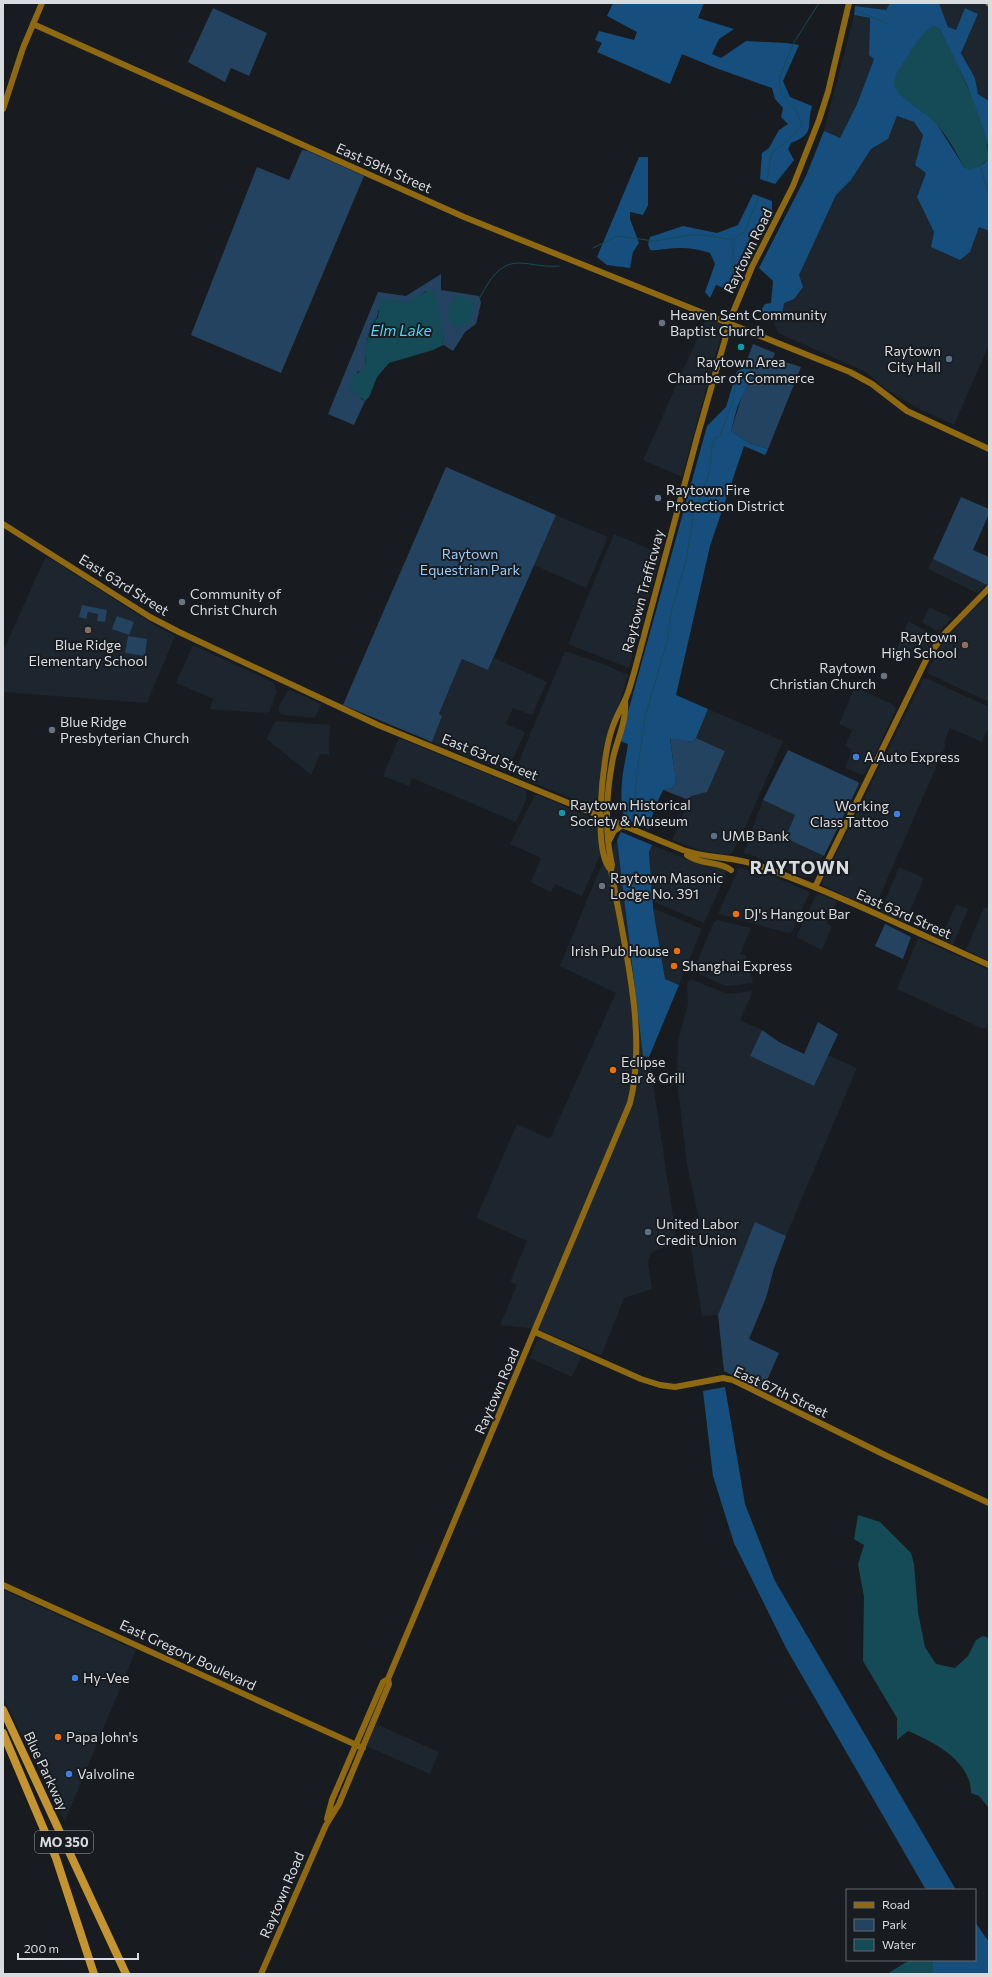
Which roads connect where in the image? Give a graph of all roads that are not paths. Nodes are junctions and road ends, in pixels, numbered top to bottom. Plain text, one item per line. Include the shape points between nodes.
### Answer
1 (42, 3) edge
2 (849, 3) edge
3 (33, 24) junction
4 (3, 109) edge
5 (730, 324) junction
6 (989, 449) edge
7 (3, 524) edge
8 (989, 588) edge
9 (603, 816) junction
10 (623, 825) junction
11 (608, 843) junction
12 (683, 850) junction
13 (611, 870) junction
14 (731, 870) dead end
15 (815, 887) junction
16 (989, 965) edge
17 (627, 1112) joint
18 (535, 1332) junction
19 (989, 1503) edge
20 (3, 1585) edge
21 (388, 1679) junction
22 (3, 1710) edge
23 (3, 1733) edge
24 (356, 1745) junction
25 (363, 1748) junction
26 (326, 1825) junction
27 (94, 1974) edge
28 (126, 1974) edge
29 (261, 1974) edge

1 - 3 main road
2 - 5 main road, Raytown Road via 819,120 793,186 752,267
3 - 4 main road
3 - 5 main road, East 59th Street via 443,208
5 - 6 main road via 850,372 872,384 907,411
5 - 9 main road, Raytown Trafficway via 625,702 626,710 613,759
7 - 9 main road, East 63rd Street via 150,617 179,632 378,725
8 - 15 main road via 946,632 927,658
9 - 10 main road, East 63rd Street
9 - 11 main road, Raytown Trafficway
9 - 13 main road, Raytown Trafficway via 606,866
10 - 11 main road via 614,831
10 - 12 main road, East 63rd Street
11 - 13 main road, Raytown Trafficway
12 - 14 main road via 696,860
12 - 15 main road, East 63rd Street via 697,856 742,860
13 - 17 main road, Raytown Trafficway via 634,1000 635,1072
15 - 16 main road, East 63rd Street
17 - 18 main road, Raytown Road
18 - 19 main road, East 67th Street via 660,1385 675,1386 723,1378 733,1380
18 - 21 main road, Raytown Road
20 - 24 main road, East Gregory Boulevard
21 - 24 main road, Raytown Road via 383,1682
21 - 25 main road, Raytown Road via 389,1684
22 - 28 highway, Blue Parkway / MO 350
23 - 27 highway, Blue Parkway / MO 350 via 56,1858
24 - 25 main road, East Gregory Boulevard
24 - 26 main road, Raytown Road via 332,1800
25 - 26 main road, Raytown Road via 339,1804
26 - 29 main road, Raytown Road

